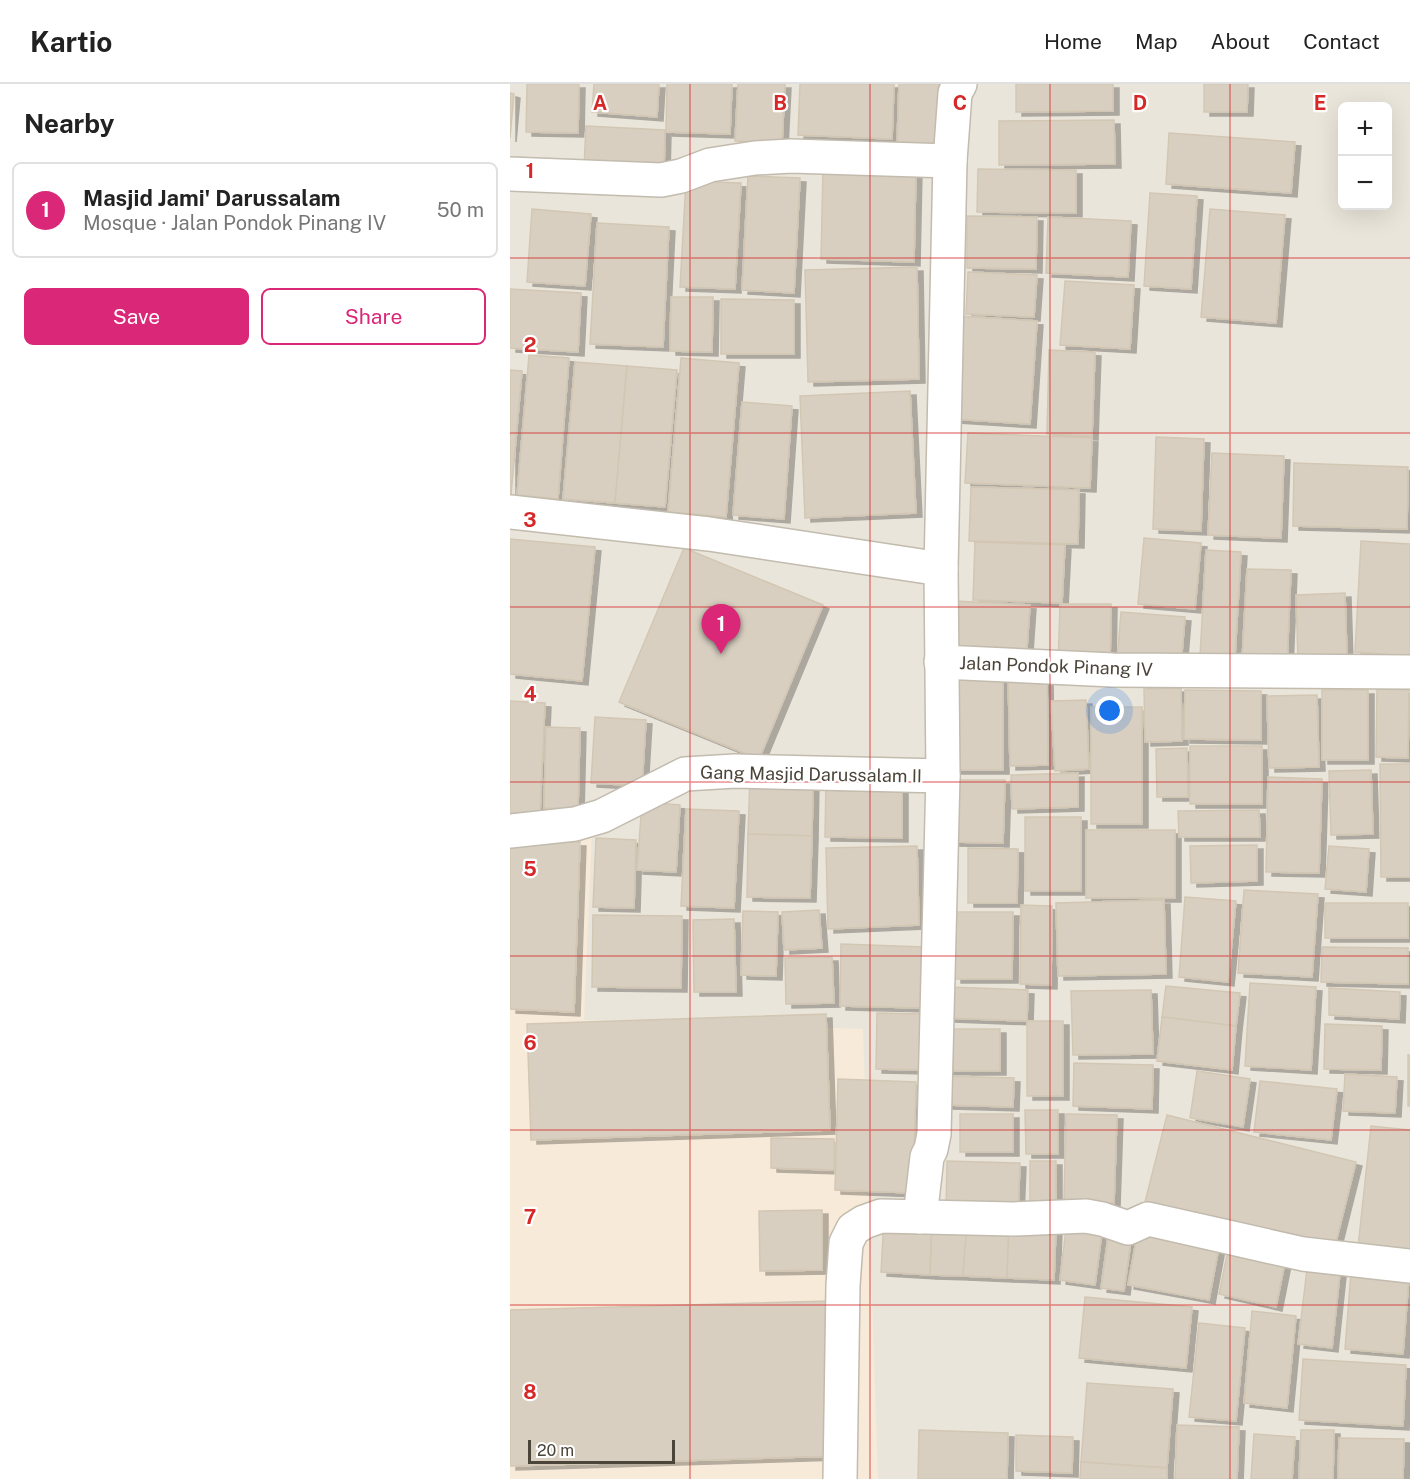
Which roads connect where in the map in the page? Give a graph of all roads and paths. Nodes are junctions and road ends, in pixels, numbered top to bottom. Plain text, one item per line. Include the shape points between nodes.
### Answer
1 (960, 84) edge
2 (950, 161) junction
3 (510, 174) edge
4 (510, 512) edge
5 (941, 569) junction
6 (941, 662) junction
7 (1410, 672) edge
8 (943, 776) junction
9 (510, 831) edge
10 (920, 1217) junction
11 (1410, 1266) edge
12 (840, 1479) edge

1 - 2 street, Jalan Pondok Pinang IV via 955,93
2 - 3 street via 755,158 710,165 661,180
2 - 5 street, Jalan Pondok Pinang IV
4 - 5 street via 709,534
5 - 6 street, Jalan Pondok Pinang IV
6 - 7 street, Jalan Pondok Pinang IV via 1113,670
6 - 8 street, Gang Masjid Darussalam II
8 - 9 street, Gang Masjid Darussalam II via 735,771 685,774 602,816 575,824
8 - 10 street, Gang Masjid Darussalam II via 934,1134 927,1157
10 - 11 street via 1086,1216 1126,1228 1148,1219 1303,1254
10 - 12 street via 881,1216 853,1229 846,1243

